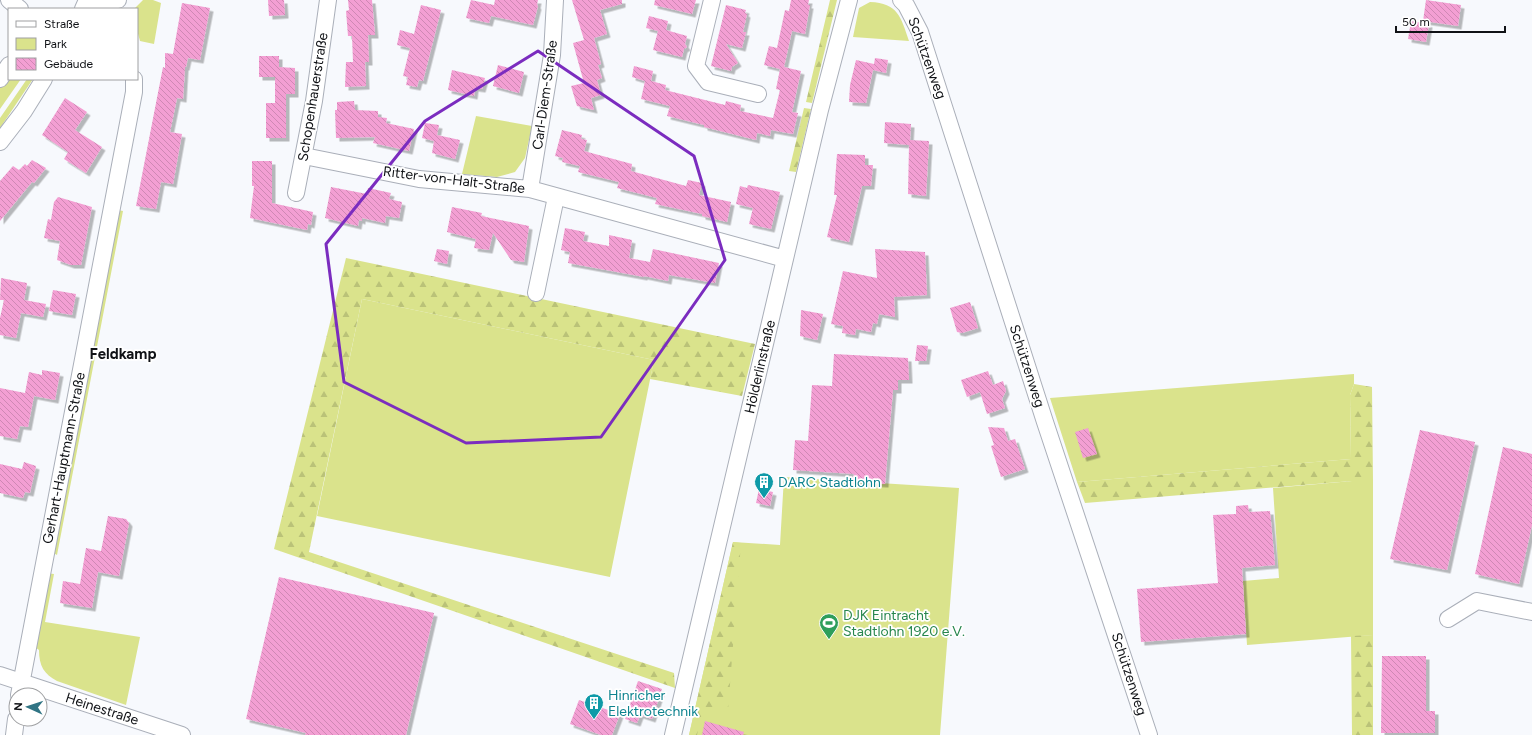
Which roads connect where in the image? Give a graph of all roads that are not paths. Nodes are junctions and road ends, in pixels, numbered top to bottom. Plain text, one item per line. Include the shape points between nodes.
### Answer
1 (9, 0) edge
2 (93, 0) edge
3 (328, 0) edge
4 (555, 0) edge
5 (712, 0) edge
6 (849, 0) edge
7 (901, 0) edge
8 (118, 3) edge
9 (19, 8) edge
10 (8, 67) edge
11 (0, 79) edge
12 (43, 80) edge
13 (134, 80) edge
14 (758, 94) dead end
15 (0, 142) edge
16 (304, 156) junction
17 (530, 189) junction
18 (296, 193) dead end
19 (556, 197) junction
20 (785, 259) junction
21 (536, 293) dead end
22 (1532, 612) edge
23 (1448, 619) dead end
24 (0, 675) edge
25 (17, 687) edge
26 (20, 687) edge
27 (48, 697) edge
28 (182, 735) edge
29 (673, 735) edge
30 (1149, 735) edge

1 - 9 street
2 - 8 street
3 - 16 street, Schopenhauerstraße
4 - 17 street, Carl-Diem-Straße via 552,55
5 - 14 street via 696,66 708,82
6 - 20 street, Hölderlinstraße
7 - 30 street, Schützenweg via 920,32
10 - 11 street
12 - 15 street
13 - 26 street, Gerhart-Hauptmann-Straße via 134,92
16 - 17 street, Ritter-von-Halt-Straße via 419,179
16 - 18 street, Schopenhauerstraße
17 - 19 street, Ritter-von-Halt-Straße
19 - 20 street, Ritter-von-Halt-Straße
19 - 21 street
20 - 29 street, Hölderlinstraße
22 - 23 street via 1477,601
24 - 25 street, Heinestraße
27 - 28 street, Heinestraße

